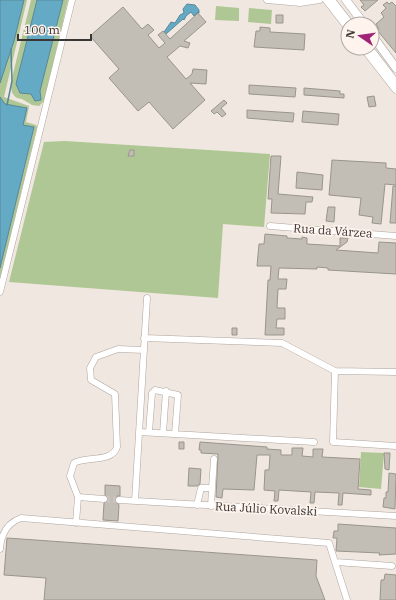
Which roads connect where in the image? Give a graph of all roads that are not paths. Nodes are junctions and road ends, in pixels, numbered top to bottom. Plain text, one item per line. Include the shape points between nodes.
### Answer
1 (72, 0) edge
2 (267, 0) edge
3 (318, 0) edge
4 (327, 0) edge
5 (332, 0) edge
6 (341, 0) edge
7 (346, 0) edge
8 (290, 1) edge
9 (351, 7) edge
10 (345, 16) edge
11 (356, 16) edge
12 (358, 16) edge
13 (340, 17) edge
14 (380, 46) edge
15 (380, 52) edge
16 (370, 56) edge
17 (376, 56) edge
18 (396, 68) edge
19 (396, 74) edge
20 (396, 82) edge
21 (396, 89) edge
22 (270, 226) dead end
23 (396, 236) edge
24 (0, 292) edge
25 (147, 298) dead end
26 (144, 338) junction
27 (144, 350) junction
28 (335, 372) junction
29 (396, 372) edge
30 (166, 391) junction
31 (139, 432) junction
32 (149, 432) junction
33 (163, 433) junction
34 (175, 434) junction
35 (314, 442) dead end
36 (396, 446) edge
37 (214, 459) dead end
38 (212, 488) junction
39 (78, 497) junction
40 (104, 499) tunnel mouth
41 (120, 500) tunnel mouth
42 (135, 501) junction
43 (198, 505) junction
44 (211, 506) junction
45 (396, 516) edge
46 (76, 523) junction
47 (0, 550) edge
48 (336, 562) junction
49 (392, 566) dead end
50 (347, 600) edge

1 - 24 lane
2 - 8 lane
3 - 8 lane
4 - 13 main road
5 - 10 lane
6 - 9 lane
7 - 9 main road
9 - 11 lane
9 - 12 main road
14 - 18 main road
15 - 19 lane
16 - 21 main road
17 - 20 lane
22 - 23 lane, Rua da Várzea
25 - 26 lane
26 - 27 lane
26 - 28 lane via 282,343
27 - 31 lane
27 - 39 lane via 118,349 96,357 90,368 91,380 115,394 117,447 109,456 74,463 70,476
28 - 29 lane
28 - 36 lane via 332,441
30 - 32 lane via 153,392
30 - 33 lane
30 - 34 lane via 178,395
31 - 32 lane
31 - 42 lane
32 - 33 lane
33 - 34 lane
34 - 35 lane
37 - 38 lane
38 - 43 lane via 201,488
38 - 44 lane
39 - 40 lane
39 - 46 lane
41 - 42 lane, Rua Júlio Kovalski
42 - 43 lane, Rua Júlio Kovalski
43 - 44 lane, Rua Júlio Kovalski
44 - 45 lane, Rua Júlio Kovalski
46 - 47 lane via 21,518 9,524
46 - 48 lane via 329,544
48 - 49 lane
48 - 50 lane

